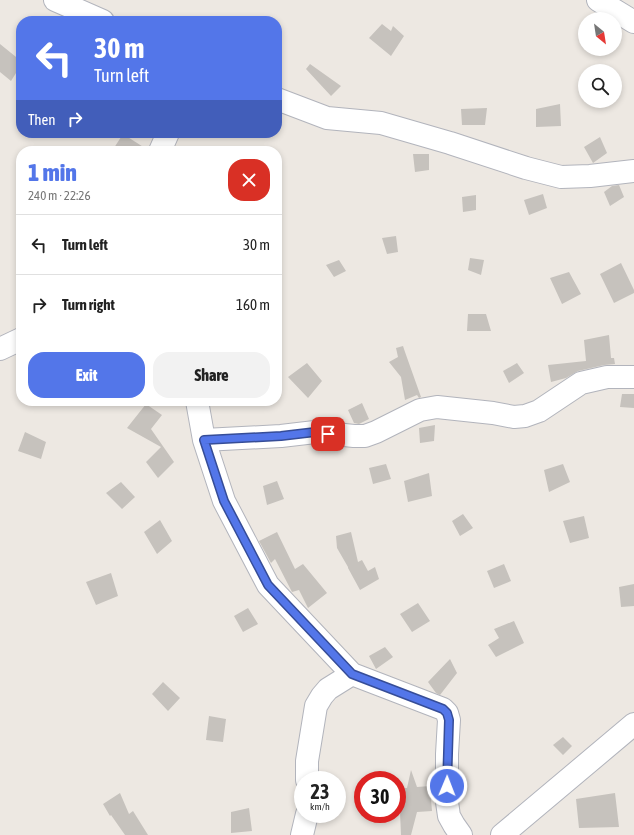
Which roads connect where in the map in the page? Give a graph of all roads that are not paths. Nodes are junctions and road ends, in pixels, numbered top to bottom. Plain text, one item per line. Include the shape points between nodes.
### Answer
1 (54, 0) edge
2 (598, 0) edge
3 (91, 16) edge
4 (634, 22) edge
5 (282, 101) edge
6 (634, 171) edge
7 (16, 341) edge
8 (0, 349) edge
9 (634, 377) edge
10 (198, 406) edge
11 (204, 440) junction
12 (352, 674) junction
13 (634, 724) edge
14 (307, 771) edge
15 (305, 823) edge
16 (302, 835) edge
17 (461, 835) edge
18 (502, 835) edge

1 - 3 street
2 - 4 street
5 - 6 street via 326,118 381,123 561,177
7 - 8 street
9 - 11 street via 607,378 582,383 539,411 526,416 514,417 437,407 420,410 365,436 315,432
10 - 11 street
11 - 12 street via 224,501 268,585
12 - 14 street via 328,688 316,706
12 - 17 street via 443,709 447,713 447,802 449,816
13 - 18 street
15 - 16 street

